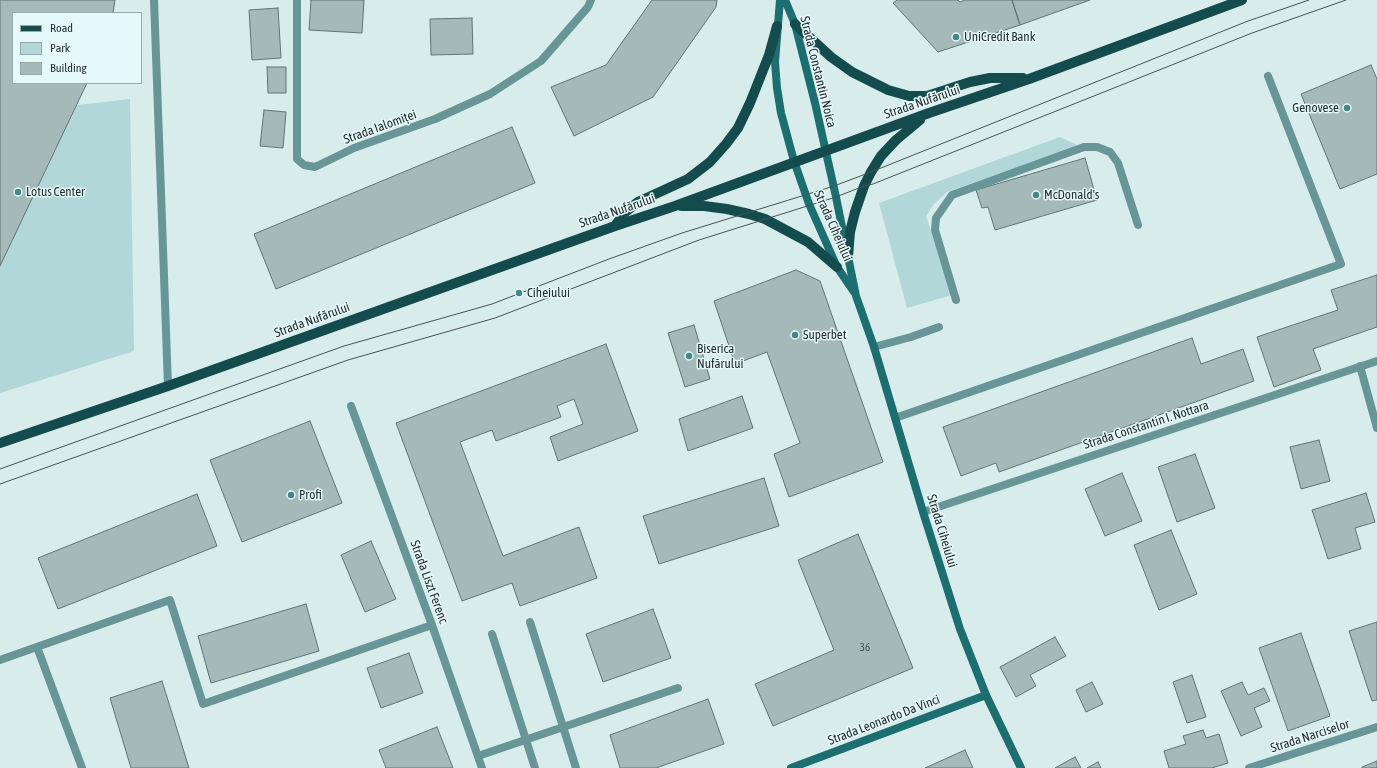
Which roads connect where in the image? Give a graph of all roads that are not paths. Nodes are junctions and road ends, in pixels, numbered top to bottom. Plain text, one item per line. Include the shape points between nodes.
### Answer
1 (154, 0) edge
2 (297, 0) edge
3 (590, 0) edge
4 (780, 0) edge
5 (785, 0) edge
6 (1242, 0) edge
7 (795, 24) junction
8 (777, 26) junction
9 (1268, 76) dead end
10 (1029, 79) junction
11 (929, 113) junction
12 (825, 150) junction
13 (794, 161) junction
14 (675, 206) junction
15 (1138, 225) dead end
16 (614, 226) junction
17 (848, 256) junction
18 (837, 267) junction
19 (856, 296) junction
20 (956, 300) dead end
21 (939, 327) dead end
22 (874, 347) junction
23 (1377, 361) edge
24 (1360, 366) junction
25 (168, 386) junction
26 (351, 406) dead end
27 (895, 418) junction
28 (1377, 428) edge
29 (0, 443) edge
30 (923, 512) junction
31 (530, 622) dead end
32 (432, 625) junction
33 (492, 634) dead end
34 (37, 647) junction
35 (0, 660) edge
36 (678, 688) dead end
37 (986, 695) junction
38 (563, 727) junction
39 (1377, 727) edge
40 (526, 739) junction
41 (478, 756) junction
42 (82, 768) edge
43 (482, 768) edge
44 (535, 768) edge
45 (576, 768) edge
46 (791, 768) edge
47 (1020, 768) edge
48 (1250, 768) edge

1 - 25 street
2 - 3 street, Strada Ialomiței via 297,159 304,165 314,167 354,148 435,119 490,94 541,61 588,6
4 - 8 street, Strada Constantin Noica
5 - 7 street, Strada Constantin Noica
6 - 10 main road, Strada Nufărului
7 - 10 main road via 831,57 852,72 888,90 909,96 927,96 990,78
7 - 12 street, Strada Constantin Noica
8 - 13 street, Strada Constantin Noica via 777,88
8 - 16 main road via 769,55 750,103 738,128 726,144 710,162 688,179 638,202 624,213
9 - 27 street via 1341,264
10 - 11 main road, Strada Nufărului
11 - 12 main road, Strada Nufărului
11 - 17 main road via 896,140 871,172 855,212
12 - 13 main road, Strada Nufărului
12 - 17 street, Strada Ciheiului
13 - 14 main road, Strada Nufărului
13 - 18 street, Strada Ciheiului via 809,204
14 - 16 main road, Strada Nufărului
14 - 18 main road via 727,209 765,219 808,242
15 - 20 street via 1118,163 1110,152 1097,147 1084,147 952,195 936,218 935,230
16 - 25 main road, Strada Nufărului
17 - 19 street, Strada Ciheiului
18 - 19 street, Strada Ciheiului
19 - 22 street, Strada Ciheiului
21 - 22 street
22 - 27 street, Strada Ciheiului
23 - 24 street, Strada Constantin I. Nottara
24 - 28 street
24 - 30 street, Strada Constantin I. Nottara
25 - 29 main road, Strada Nufărului
26 - 32 street, Strada Liszt Ferenc
27 - 30 street, Strada Ciheiului
30 - 37 street, Strada Ciheiului via 960,629
31 - 38 street
32 - 34 street via 204,704 170,600
32 - 41 street, Strada Liszt Ferenc
33 - 40 street
34 - 35 street
34 - 42 street
36 - 38 street
37 - 46 street, Strada Leonardo Da Vinci
37 - 47 street, Strada Ciheiului
38 - 40 street
38 - 45 street
39 - 48 street, Strada Narciselor
40 - 41 street
40 - 44 street
41 - 43 street, Strada Liszt Ferenc

